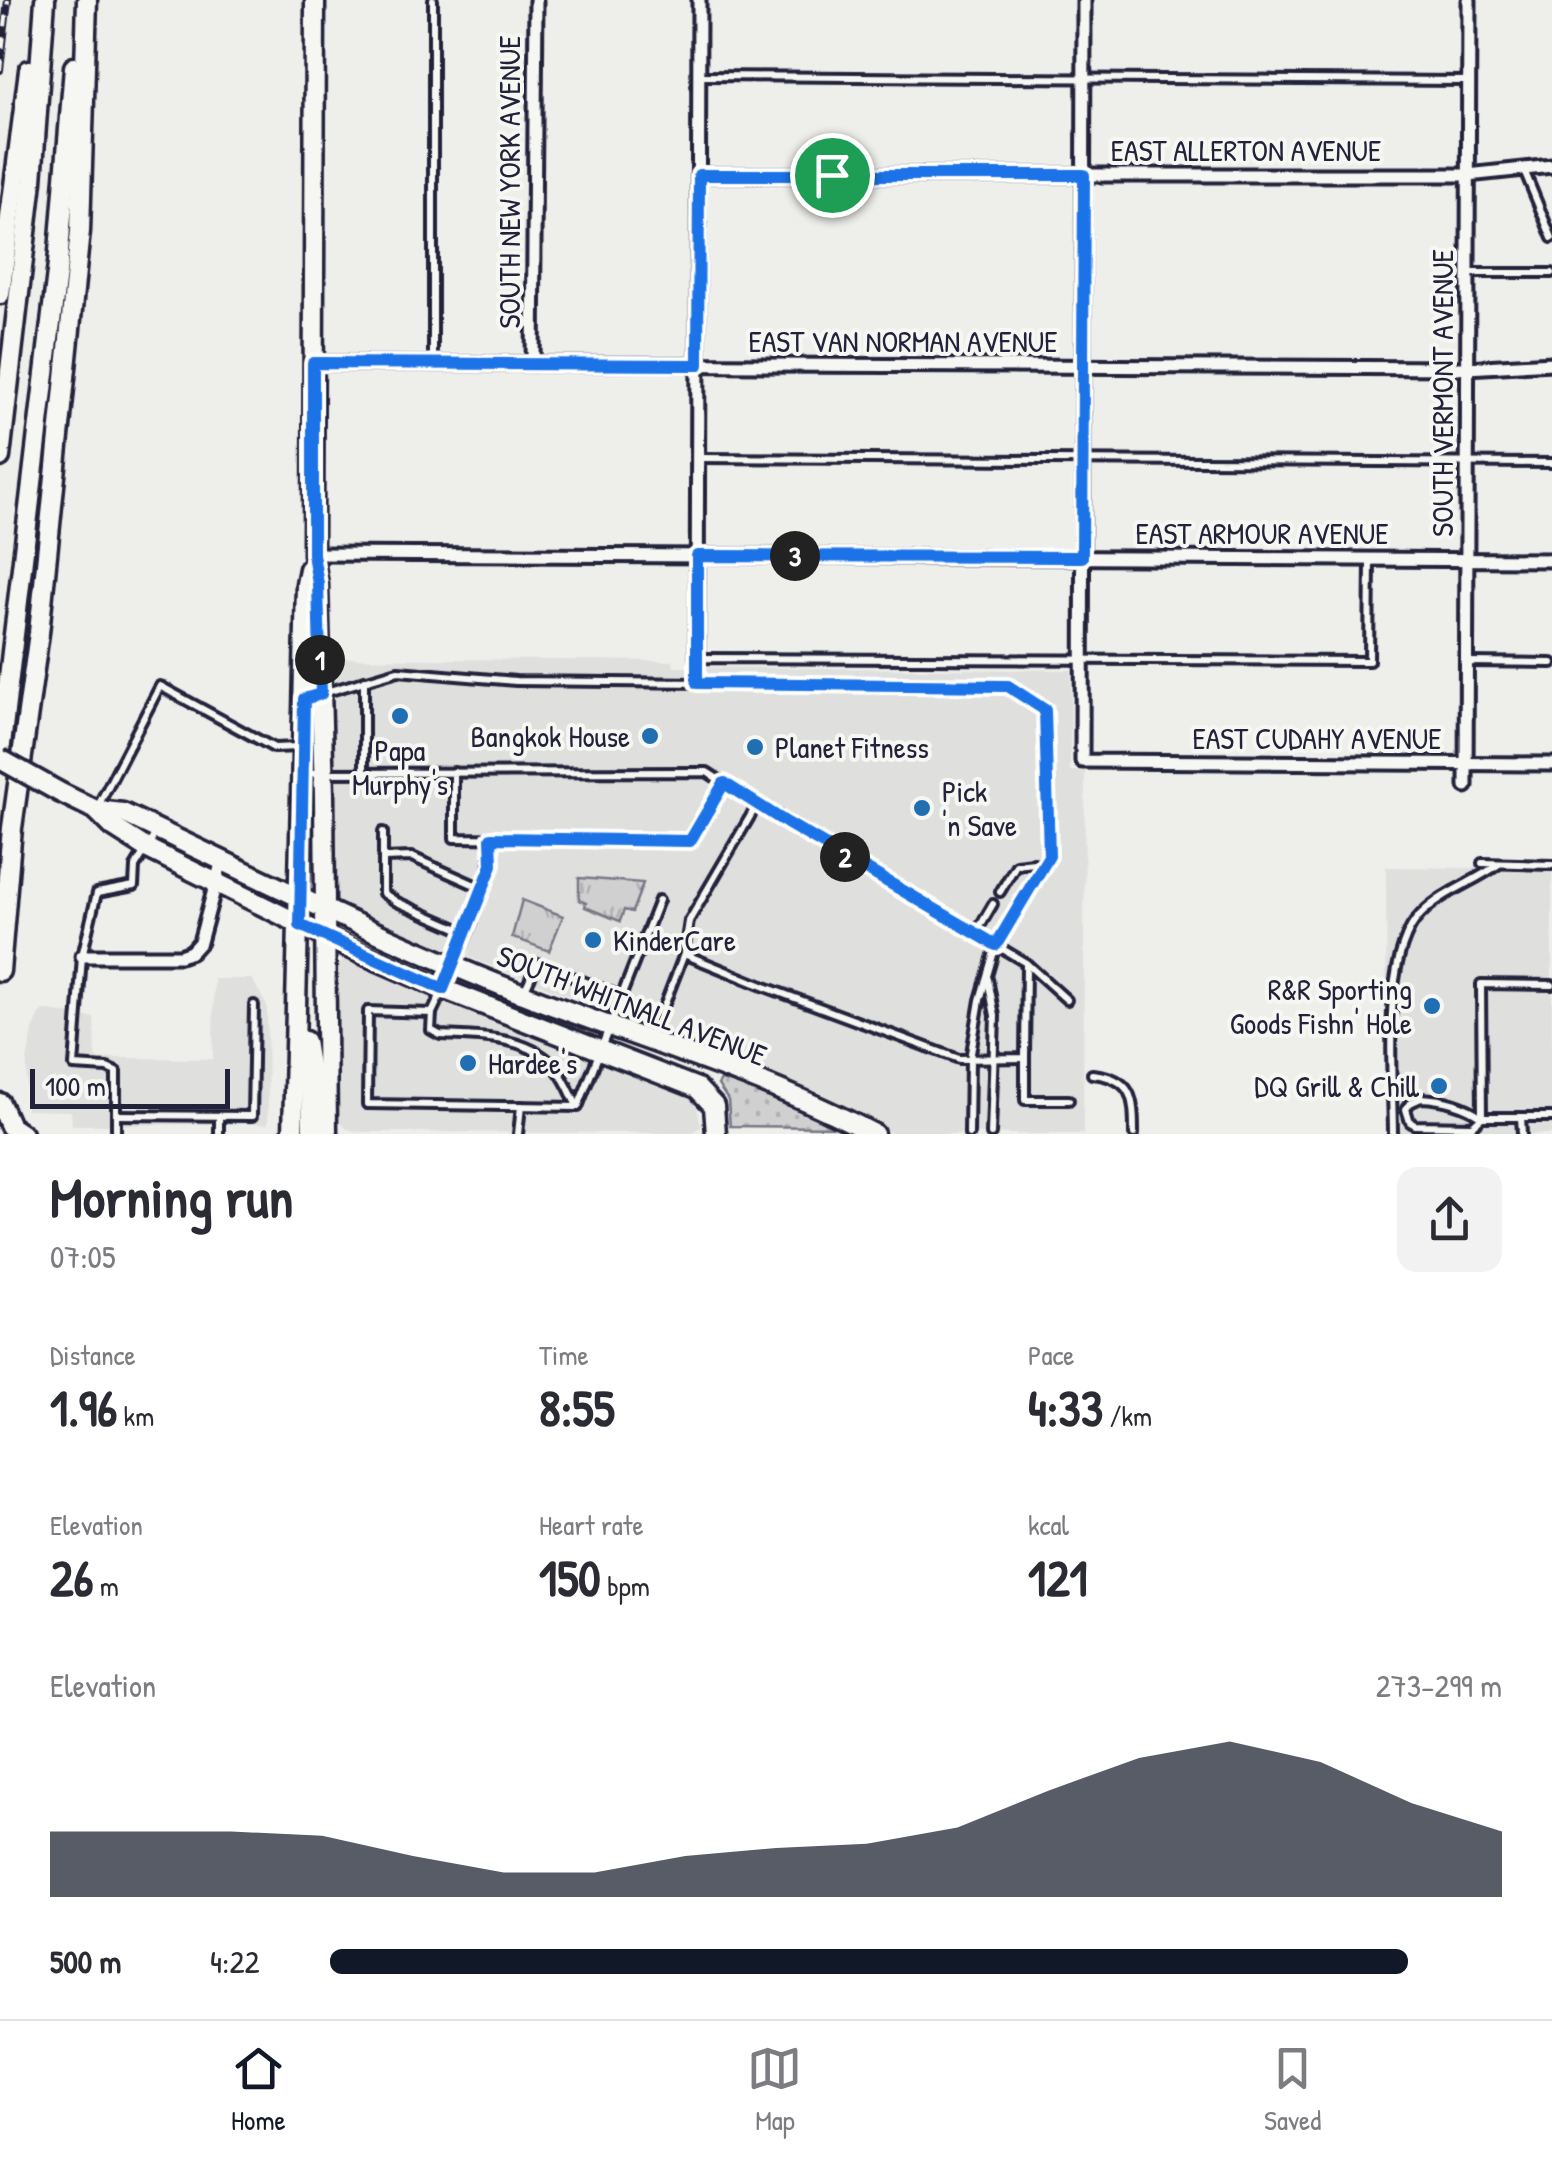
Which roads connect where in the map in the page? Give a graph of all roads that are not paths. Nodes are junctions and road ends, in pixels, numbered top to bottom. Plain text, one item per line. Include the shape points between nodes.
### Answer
1 (38, 0) edge
2 (45, 0) edge
3 (79, 0) edge
4 (87, 0) edge
5 (314, 0) edge
6 (433, 0) edge
7 (536, 0) edge
8 (699, 0) edge
9 (1084, 0) edge
10 (1469, 0) edge
11 (699, 76) junction
12 (1084, 77) junction
13 (1468, 81) junction
14 (1552, 166) edge
15 (1524, 170) junction
16 (699, 175) junction
17 (1084, 175) junction
18 (1468, 176) junction
19 (1552, 238) edge
20 (1468, 273) junction
21 (1552, 273) edge
22 (0, 294) edge
23 (313, 363) junction
24 (1552, 363) edge
25 (433, 364) junction
26 (533, 364) junction
27 (698, 365) junction
28 (1083, 366) junction
29 (1467, 368) junction
30 (0, 457) edge
31 (698, 458) junction
32 (1083, 460) junction
33 (1467, 463) junction
34 (1552, 463) edge
35 (313, 554) junction
36 (697, 556) junction
37 (1082, 557) junction
38 (1370, 559) junction
39 (1466, 560) junction
40 (1552, 560) edge
41 (697, 658) junction
42 (1082, 660) junction
43 (1466, 662) junction
44 (1552, 663) edge
45 (364, 680) junction
46 (697, 683) junction
47 (313, 696) junction
48 (304, 747) junction
49 (0, 756) edge
50 (1466, 764) junction
51 (1552, 764) edge
52 (323, 772) junction
53 (364, 772) junction
54 (454, 772) junction
55 (304, 773) junction
56 (724, 783) junction
57 (1466, 786) dead end
58 (758, 803) junction
59 (96, 810) junction
60 (158, 830) junction
61 (383, 832) dead end
62 (491, 838) junction
63 (146, 848) junction
64 (383, 858) junction
65 (222, 860) junction
66 (1482, 864) dead end
67 (1499, 864) junction
68 (1552, 865) edge
69 (1042, 867) junction
70 (216, 883) junction
71 (484, 889) junction
72 (1000, 892) dead end
73 (301, 899) junction
74 (659, 900) dead end
75 (993, 904) dead end
76 (324, 910) junction
77 (300, 925) junction
78 (466, 932) junction
79 (976, 934) junction
80 (324, 936) junction
81 (996, 945) junction
82 (684, 954) junction
83 (82, 956) junction
84 (1026, 963) junction
85 (453, 966) junction
86 (0, 970) edge
87 (988, 978) junction
88 (1552, 985) edge
89 (443, 989) junction
90 (523, 994) junction
91 (298, 996) junction
92 (623, 997) junction
93 (1067, 1000) dead end
94 (254, 1005) dead end
95 (432, 1013) junction
96 (609, 1028) junction
97 (650, 1043) junction
98 (599, 1051) junction
99 (1025, 1058) junction
100 (970, 1059) junction
101 (993, 1059) junction
102 (1092, 1074) dead end
103 (1070, 1100) dead end
104 (0, 1103) edge
105 (522, 1106) junction
106 (578, 1107) junction
107 (116, 1114) junction
108 (219, 1116) junction
109 (1482, 1117) junction
110 (1522, 1117) junction
111 (1552, 1117) edge
112 (22, 1134) edge
113 (116, 1134) edge
114 (219, 1134) edge
115 (294, 1134) edge
116 (312, 1134) edge
117 (327, 1134) edge
118 (518, 1134) edge
119 (716, 1134) edge
120 (874, 1134) edge
121 (970, 1134) edge
122 (991, 1134) edge
123 (1134, 1134) edge
124 (1393, 1134) edge
125 (1522, 1134) edge

1 - 22 street
2 - 30 street
3 - 49 street via 58,264
4 - 86 street via 80,230
5 - 23 street
6 - 25 lane
7 - 26 street, SOUTH NEW YORK AVENUE
8 - 11 street
9 - 12 street
10 - 13 street, SOUTH VERMONT AVENUE
11 - 12 lane
11 - 16 street
12 - 13 lane
12 - 17 street
13 - 18 street, SOUTH VERMONT AVENUE
14 - 15 street, EAST ALLERTON AVENUE
15 - 18 street, EAST ALLERTON AVENUE
15 - 19 lane
16 - 17 street, EAST ALLERTON AVENUE
16 - 27 street
17 - 18 street, EAST ALLERTON AVENUE
17 - 28 street
18 - 20 street, SOUTH VERMONT AVENUE
20 - 21 lane
20 - 29 street, SOUTH VERMONT AVENUE
23 - 25 street, EAST VAN NORMAN AVENUE
23 - 35 street
24 - 29 street, EAST VAN NORMAN AVENUE
25 - 26 street, EAST VAN NORMAN AVENUE
26 - 27 street, EAST VAN NORMAN AVENUE
27 - 28 street, EAST VAN NORMAN AVENUE
27 - 31 street
28 - 29 street, EAST VAN NORMAN AVENUE
28 - 32 street
29 - 33 street, SOUTH VERMONT AVENUE
31 - 32 lane
31 - 36 street
32 - 33 lane
32 - 37 street
33 - 34 lane
33 - 39 street, SOUTH VERMONT AVENUE
35 - 36 street, EAST ARMOUR AVENUE
35 - 47 street via 306,584
36 - 37 street, EAST ARMOUR AVENUE
36 - 41 street
37 - 38 street, EAST ARMOUR AVENUE
37 - 42 street
38 - 39 street, EAST ARMOUR AVENUE
38 - 42 lane via 1369,661
39 - 40 street, EAST ARMOUR AVENUE
39 - 43 street, SOUTH VERMONT AVENUE
41 - 42 lane
41 - 46 lane
42 - 50 street, EAST CUDAHY AVENUE via 1082,762
43 - 44 lane
43 - 50 street, SOUTH VERMONT AVENUE
45 - 46 lane via 427,671 516,681
45 - 47 lane
45 - 53 lane
46 - 69 lane via 1008,686 1045,710 1049,856
47 - 48 street
47 - 52 street
48 - 55 street
48 - 59 lane via 274,748 160,686
49 - 59 street, SOUTH WHITNALL AVENUE, bridge
50 - 51 street, EAST CUDAHY AVENUE
50 - 57 street, SOUTH VERMONT AVENUE
52 - 53 lane
52 - 55 lane
52 - 76 street
53 - 54 lane
54 - 56 lane via 707,772
54 - 62 lane via 454,838
55 - 73 street
56 - 58 lane
56 - 62 lane via 690,841
58 - 79 lane
58 - 82 lane via 689,922
59 - 60 street, SOUTH WHITNALL AVENUE via 122,813
59 - 63 street, SOUTH WHITNALL AVENUE
60 - 63 lane
60 - 65 street, SOUTH WHITNALL AVENUE
61 - 64 lane
62 - 71 lane
63 - 70 street, SOUTH WHITNALL AVENUE
63 - 83 lane via 134,886 96,893
64 - 71 lane via 412,858
64 - 78 lane via 384,893
65 - 70 street
65 - 73 street, SOUTH WHITNALL AVENUE
66 - 67 lane
67 - 68 lane
67 - 124 lane via 1442,895 1404,937 1394,980
69 - 72 lane via 1016,865
69 - 81 lane
70 - 77 street, SOUTH WHITNALL AVENUE
70 - 83 street via 200,942 191,952
71 - 78 lane
73 - 76 street, SOUTH WHITNALL AVENUE
73 - 77 street
74 - 92 lane
75 - 79 lane
76 - 80 street
76 - 85 street, SOUTH WHITNALL AVENUE
77 - 80 street, SOUTH WHITNALL AVENUE
77 - 91 street
78 - 85 lane
79 - 81 lane
80 - 89 street, SOUTH WHITNALL AVENUE
80 - 117 street
81 - 84 lane
81 - 87 lane
82 - 97 lane
82 - 100 lane
83 - 107 lane via 74,1066 116,1072
84 - 93 lane
84 - 99 lane
85 - 89 lane
85 - 90 street, SOUTH WHITNALL AVENUE
87 - 100 lane
87 - 101 lane
88 - 109 lane via 1481,984
89 - 95 lane
89 - 98 street, SOUTH WHITNALL AVENUE
90 - 92 lane via 537,964
90 - 96 street, SOUTH WHITNALL AVENUE
91 - 115 street
91 - 116 street
92 - 96 lane
94 - 108 lane via 252,1116
95 - 105 lane via 368,1011 367,1104
95 - 106 lane via 431,1030 440,1035 507,1042 547,1059
96 - 97 street, SOUTH WHITNALL AVENUE
96 - 98 lane
97 - 120 street, SOUTH WHITNALL AVENUE via 818,1104
98 - 106 lane
98 - 119 street, SOUTH WHITNALL AVENUE via 697,1088 714,1106
99 - 101 lane
99 - 103 lane via 1026,1100
100 - 101 lane
100 - 121 lane
101 - 122 lane
102 - 123 lane via 1127,1087
104 - 112 street via 10,1126
105 - 106 lane
105 - 118 lane
107 - 108 lane
107 - 113 lane
108 - 114 lane
109 - 109 lane via 1472,1126 1415,1125 1406,1108 1421,1098 1443,1099
109 - 110 lane
110 - 111 lane
110 - 125 lane

